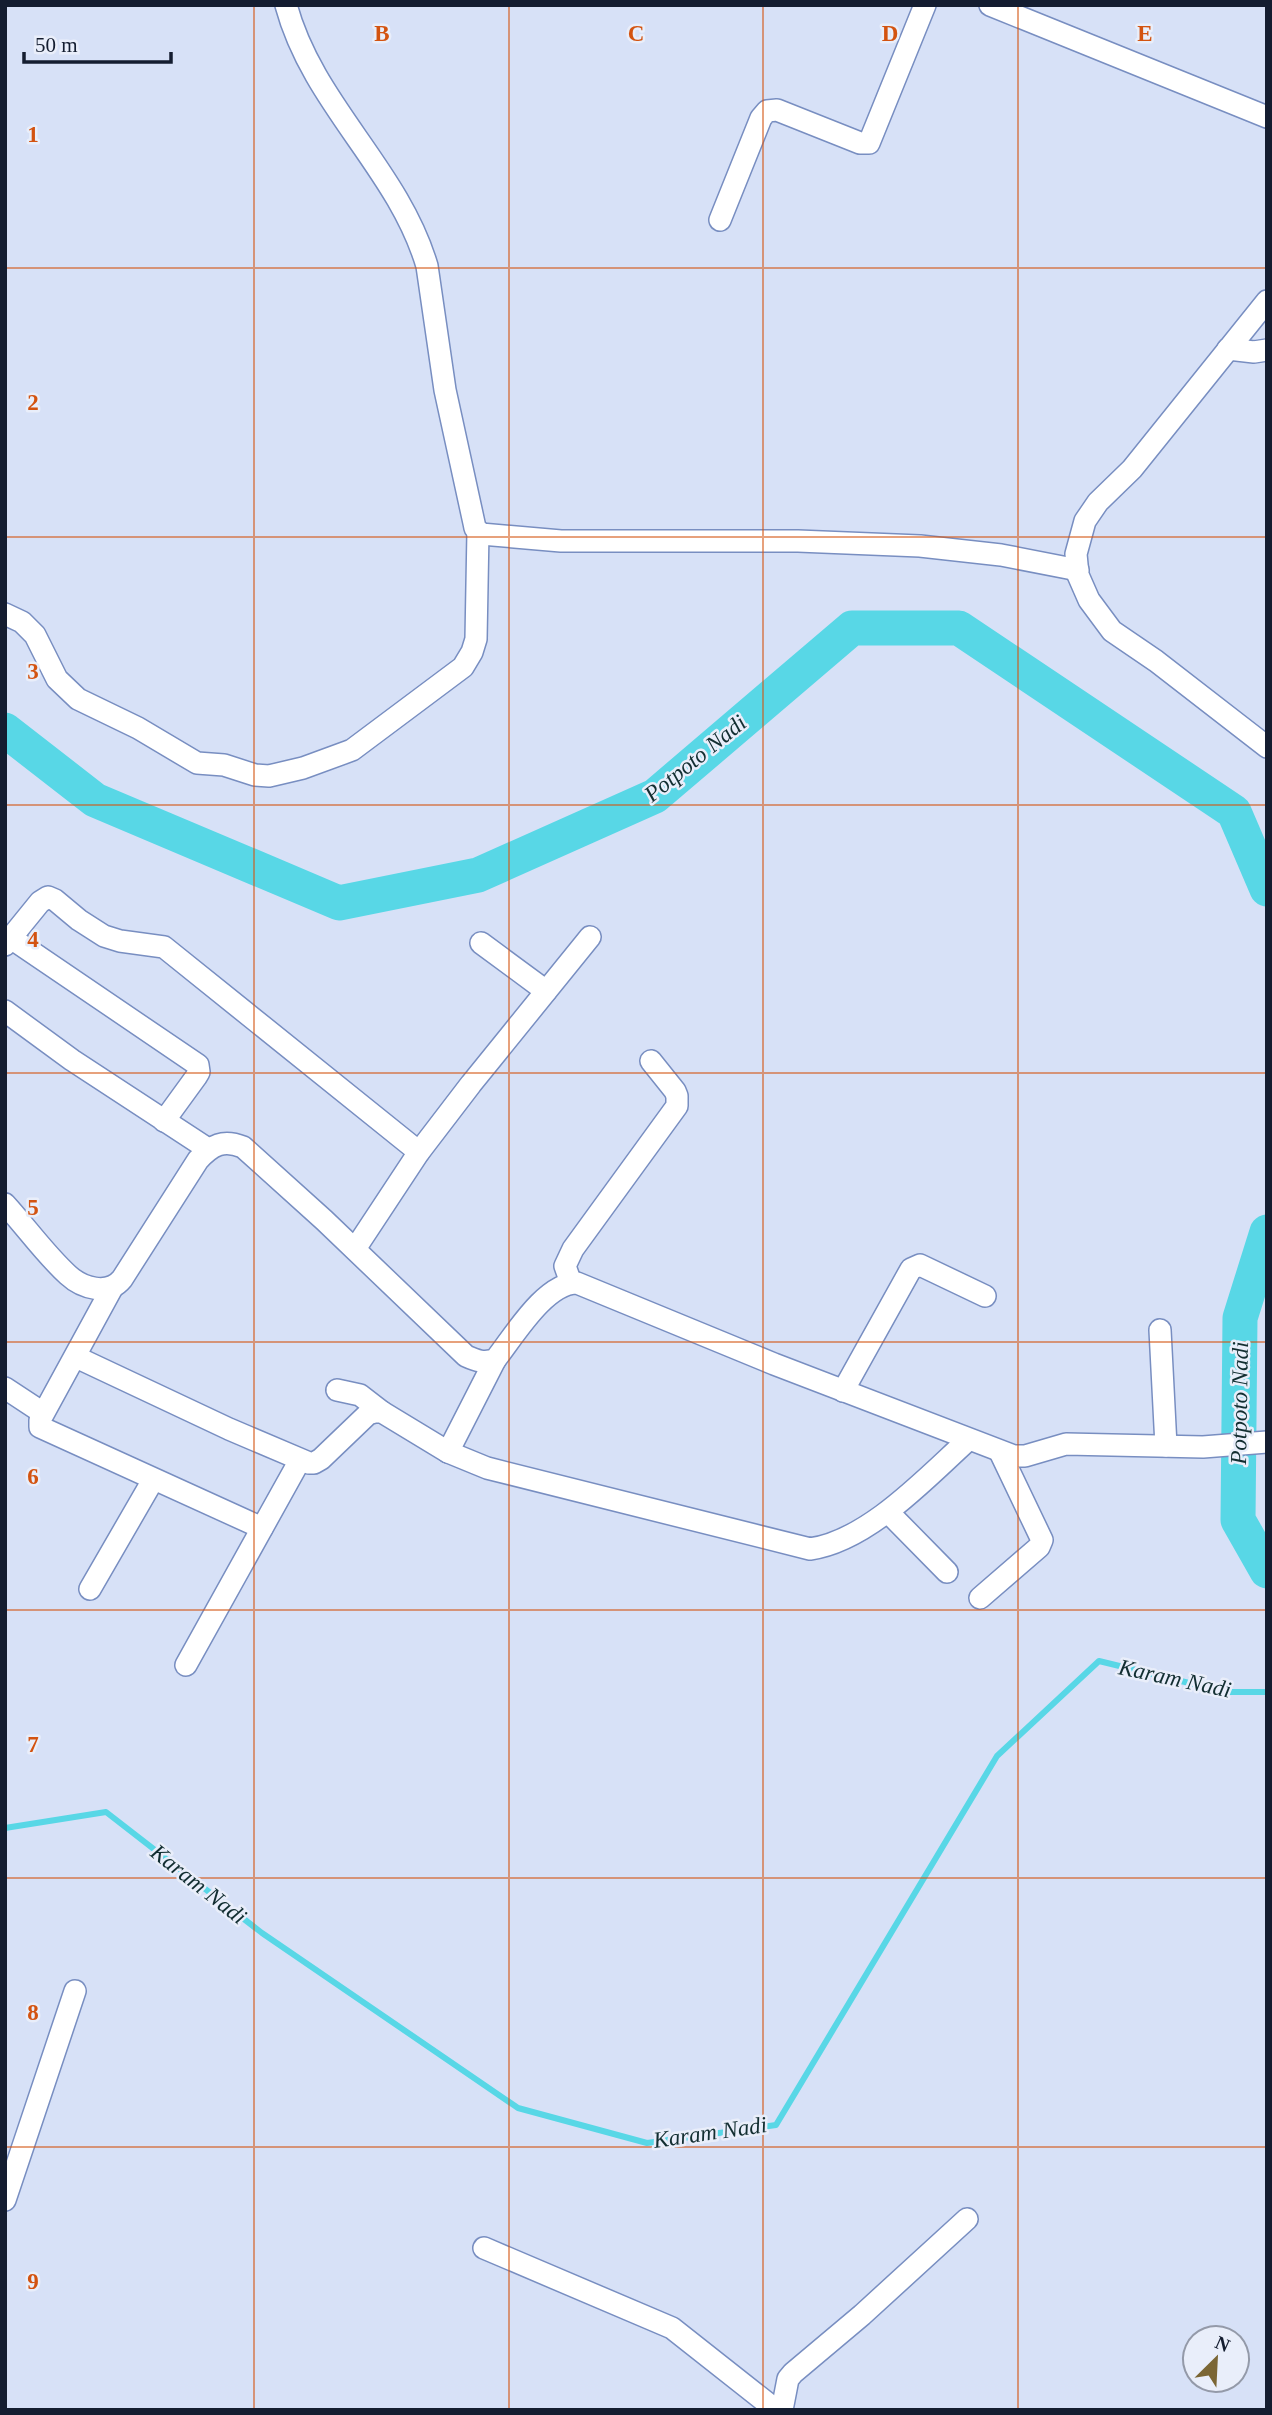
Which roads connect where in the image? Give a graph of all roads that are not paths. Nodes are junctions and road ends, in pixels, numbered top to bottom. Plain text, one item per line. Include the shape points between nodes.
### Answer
1 (286, 5) edge
2 (925, 5) edge
3 (990, 5) edge
4 (1267, 117) edge
5 (720, 220) dead end
6 (1267, 301) edge
7 (1228, 349) junction
8 (1267, 350) edge
9 (481, 534) junction
10 (1078, 570) junction
11 (5, 614) edge
12 (1267, 747) edge
13 (590, 937) dead end
14 (7, 942) edge
15 (481, 943) dead end
16 (546, 991) junction
17 (5, 1011) edge
18 (651, 1061) dead end
19 (164, 1121) junction
20 (208, 1149) junction
21 (419, 1152) junction
22 (5, 1204) edge
23 (355, 1249) junction
24 (571, 1283) junction
25 (112, 1288) junction
26 (985, 1296) dead end
27 (1160, 1330) dead end
28 (76, 1357) junction
29 (495, 1360) junction
30 (5, 1388) edge
31 (337, 1390) dead end
32 (843, 1391) junction
33 (382, 1412) junction
34 (43, 1413) junction
35 (968, 1440) junction
36 (1267, 1442) edge
37 (1166, 1446) junction
38 (448, 1452) junction
39 (1000, 1452) junction
40 (300, 1460) junction
41 (153, 1479) junction
42 (888, 1512) junction
43 (262, 1528) junction
44 (947, 1572) dead end
45 (90, 1589) dead end
46 (979, 1598) dead end
47 (186, 1665) dead end
48 (75, 1991) dead end
49 (5, 2200) edge
50 (967, 2219) dead end
51 (484, 2248) dead end
52 (776, 2410) edge
53 (782, 2410) edge

1 - 9 street via 318,84 398,198 422,249 471,513
2 - 5 street via 869,143 777,110 767,111
3 - 4 street
6 - 7 street
7 - 8 street
7 - 10 street via 1085,521 1076,554
9 - 10 street via 561,541 920,546
9 - 11 street via 476,639 463,667 352,750 316,765 269,776 197,763 78,699 57,679 35,635
10 - 12 street via 1089,600 1112,631
13 - 16 street
14 - 19 street via 198,1065 196,1077
14 - 21 street via 48,897 104,936 164,947
15 - 16 street
16 - 21 street
17 - 19 street
18 - 24 street via 675,1091 677,1106 573,1249 565,1266
19 - 20 street
20 - 23 street via 219,1143 243,1147
20 - 25 street
21 - 23 street
22 - 25 street via 68,1276 99,1289
23 - 29 street via 466,1356
24 - 29 street via 548,1295
24 - 32 street via 583,1283
25 - 28 street
26 - 32 street via 915,1266
27 - 37 street
28 - 34 street
28 - 40 street
29 - 38 street
30 - 34 street
31 - 33 street via 360,1395
32 - 35 street
33 - 38 street
33 - 40 street via 368,1414 318,1462
34 - 41 street via 40,1424 44,1430
35 - 39 street
35 - 42 street
36 - 37 street
37 - 39 street via 1066,1444 1019,1457
38 - 42 street via 487,1468 801,1548 824,1546
39 - 46 street via 1042,1540
40 - 43 street
41 - 43 street
41 - 45 street
42 - 44 street
43 - 47 street
48 - 49 street
50 - 53 street via 793,2373
51 - 52 street via 671,2328

